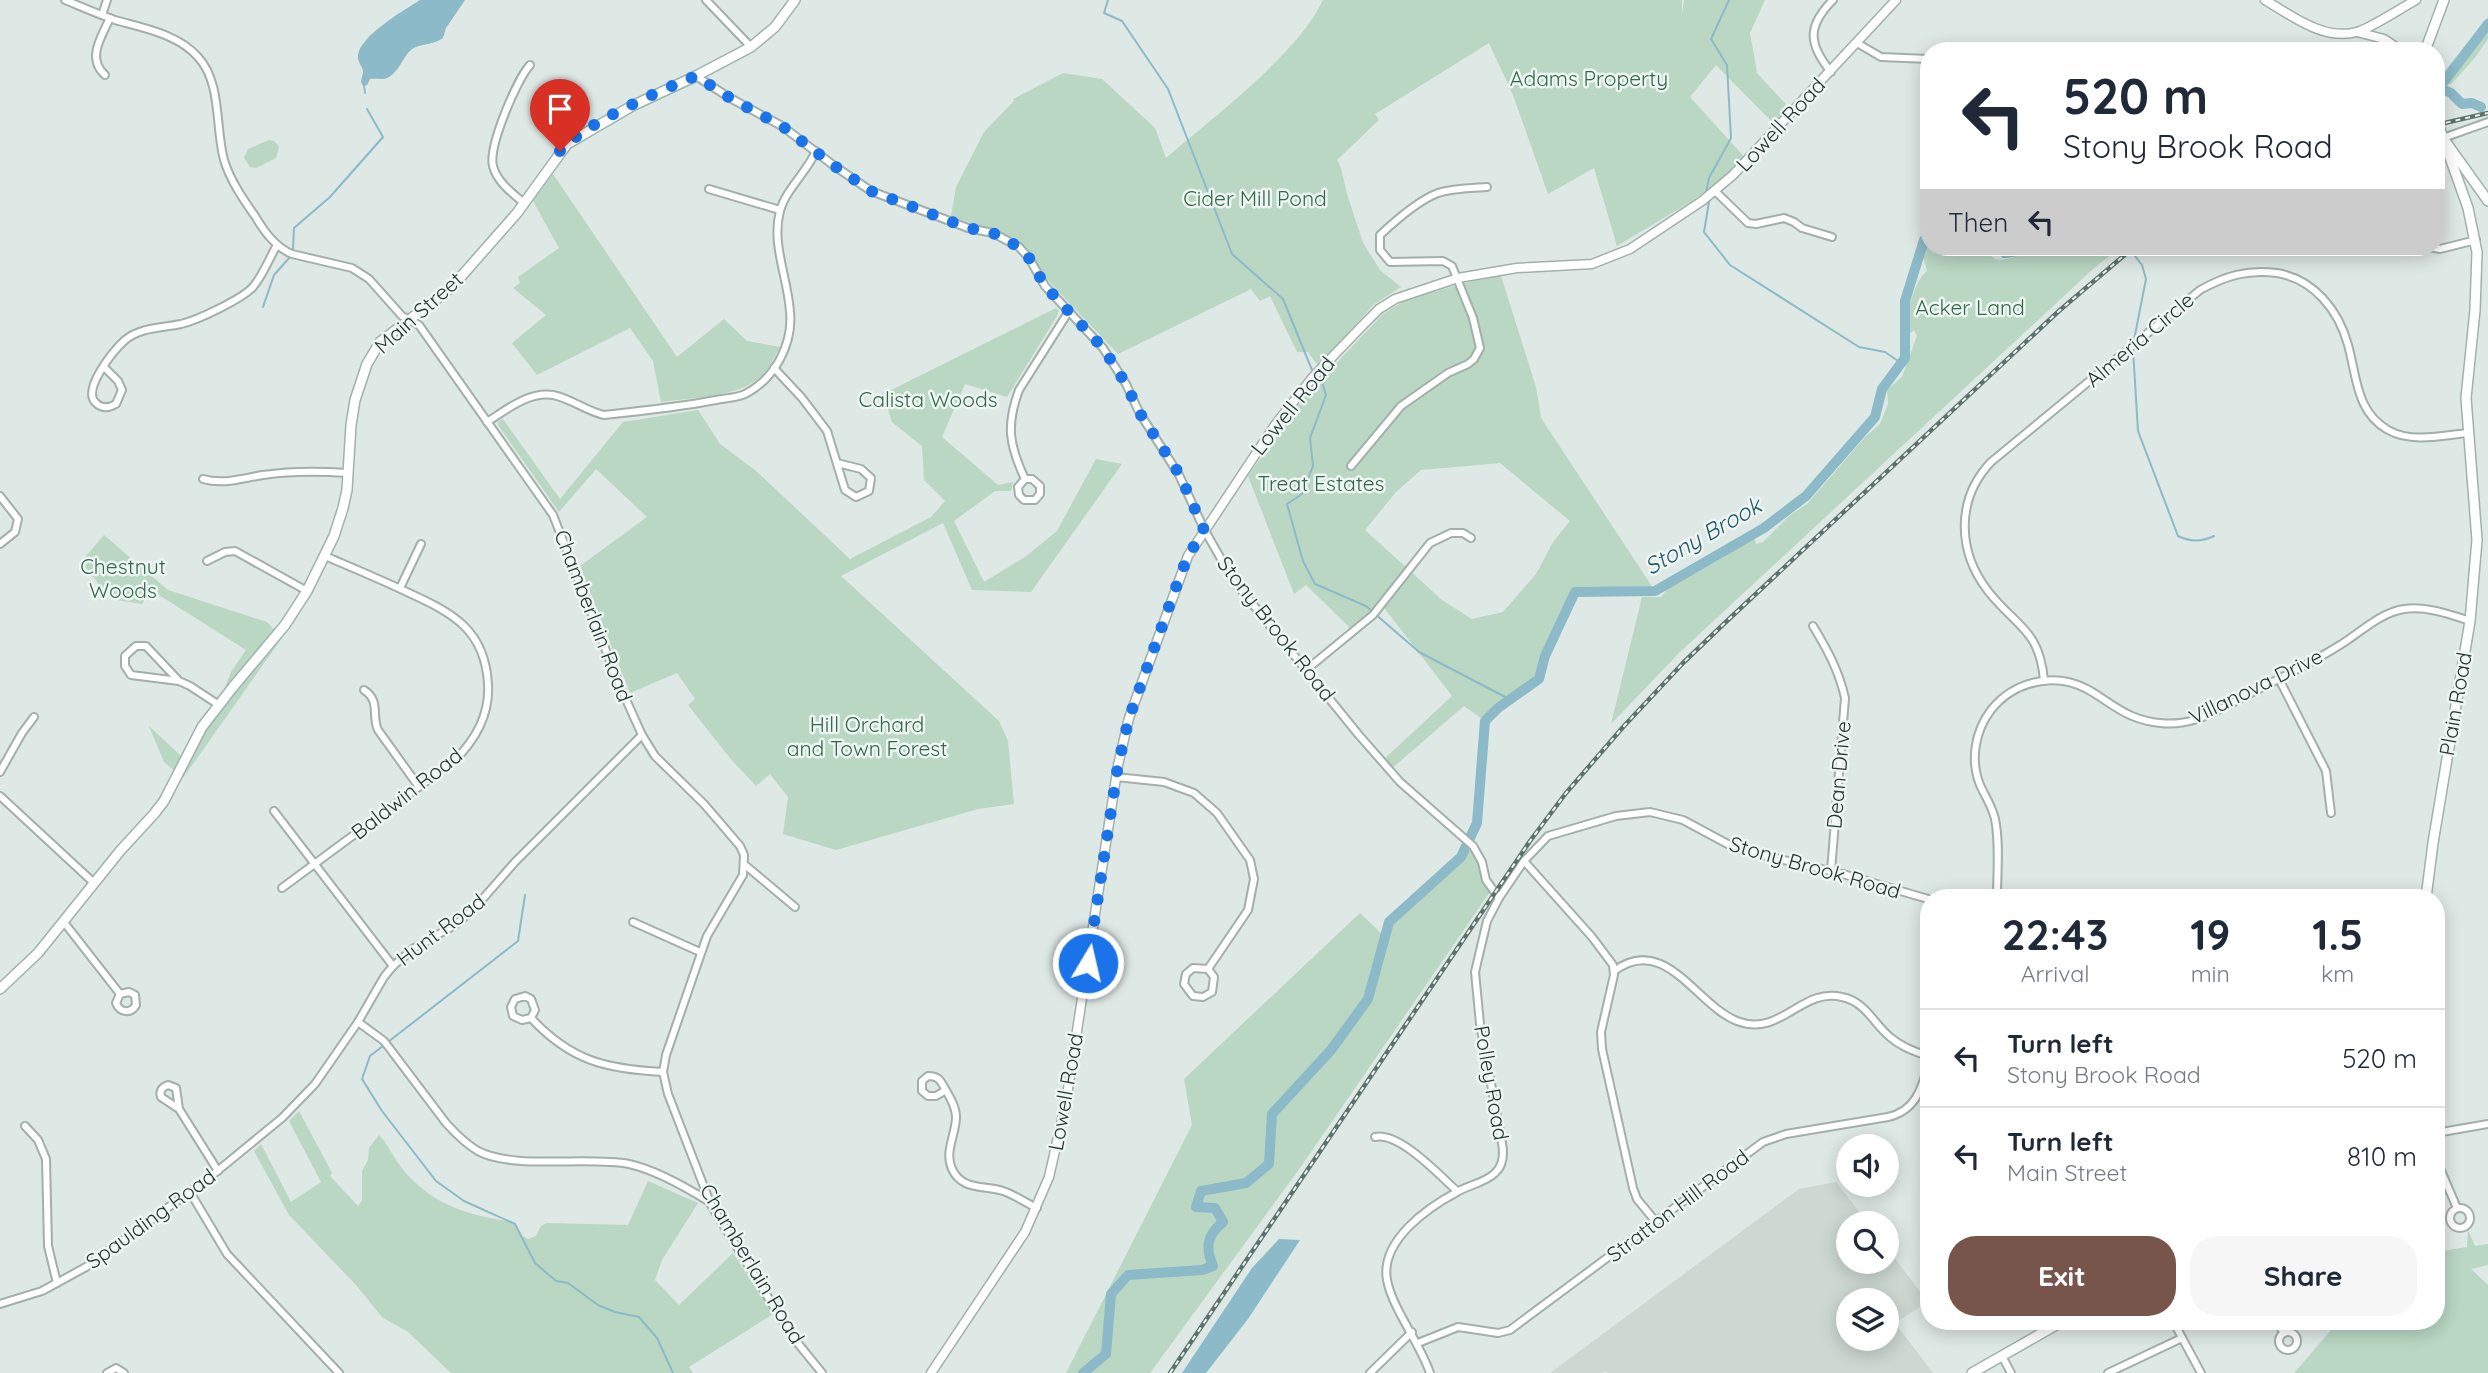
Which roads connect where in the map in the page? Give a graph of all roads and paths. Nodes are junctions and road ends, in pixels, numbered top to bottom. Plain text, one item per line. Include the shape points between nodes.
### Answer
1 (65, 0) edge
2 (107, 0) edge
3 (706, 0) edge
4 (795, 0) edge
5 (1833, 0) edge
6 (1896, 0) edge
7 (2265, 0) edge
8 (2416, 0) edge
9 (2444, 0) edge
10 (102, 15) junction
11 (110, 18) junction
12 (2357, 32) junction
13 (2391, 42) edge
14 (2428, 42) edge
15 (1857, 43) junction
16 (751, 47) junction
17 (1920, 59) edge
18 (530, 65) dead end
19 (1830, 72) junction
20 (105, 75) dead end
21 (696, 76) junction
22 (2488, 122) edge
23 (2445, 137) edge
24 (2445, 141) edge
25 (2445, 144) edge
26 (816, 151) junction
27 (1487, 187) dead end
28 (709, 189) dead end
29 (1715, 191) junction
30 (2488, 201) edge
31 (524, 203) junction
32 (780, 210) junction
33 (1832, 237) dead end
34 (2476, 240) junction
35 (277, 245) junction
36 (2445, 248) edge
37 (1458, 278) junction
38 (1069, 311) junction
39 (409, 318) junction
40 (104, 367) junction
41 (774, 368) junction
42 (487, 422) junction
43 (2467, 433) junction
44 (837, 463) junction
45 (1351, 467) dead end
46 (347, 473) junction
47 (1025, 479) dead end
48 (203, 480) dead end
49 (0, 496) edge
50 (1204, 530) junction
51 (1471, 538) dead end
52 (0, 544) edge
53 (421, 544) dead end
54 (325, 556) junction
55 (207, 561) dead end
56 (400, 589) junction
57 (307, 592) junction
58 (2470, 621) junction
59 (1813, 626) dead end
60 (1306, 670) junction
61 (2278, 679) junction
62 (179, 681) junction
63 (2045, 681) junction
64 (364, 690) dead end
65 (219, 705) junction
66 (34, 717) dead end
67 (642, 735) junction
68 (0, 772) edge
69 (1116, 777) junction
70 (419, 786) junction
71 (0, 796) edge
72 (274, 811) dead end
73 (2331, 813) dead end
74 (1524, 861) junction
75 (316, 863) junction
76 (745, 865) junction
77 (1831, 871) junction
78 (94, 883) junction
79 (282, 888) dead end
80 (1997, 889) edge
81 (2427, 889) edge
82 (1920, 897) edge
83 (1499, 898) junction
84 (795, 907) dead end
85 (63, 921) junction
86 (633, 922) dead end
87 (700, 952) junction
88 (393, 966) junction
89 (1208, 969) junction
90 (1614, 971) junction
91 (0, 989) edge
92 (120, 994) dead end
93 (531, 1018) junction
94 (358, 1022) junction
95 (1920, 1052) edge
96 (663, 1072) junction
97 (1920, 1088) edge
98 (946, 1090) dead end
99 (178, 1109) dead end
100 (289, 1111) joint
101 (2488, 1124) edge
102 (24, 1126) dead end
103 (2445, 1131) edge
104 (1376, 1137) dead end
105 (218, 1171) junction
106 (2445, 1181) edge
107 (1457, 1191) junction
108 (190, 1192) junction
109 (709, 1202) junction
110 (2457, 1208) dead end
111 (1037, 1209) junction
112 (1656, 1222) junction
113 (57, 1283) junction
114 (0, 1304) edge
115 (2048, 1330) edge
116 (2178, 1330) edge
117 (2282, 1330) edge
118 (1412, 1332) junction
119 (2284, 1333) dead end
120 (2182, 1338) junction
121 (1418, 1343) junction
122 (2003, 1356) junction
123 (107, 1373) edge
124 (124, 1373) edge
125 (339, 1373) edge
126 (822, 1373) edge
127 (931, 1373) edge
128 (1370, 1373) edge
129 (1430, 1373) edge
130 (1972, 1373) edge
131 (2011, 1373) edge
132 (2108, 1373) edge
133 (2201, 1373) edge

1 - 10 street
2 - 10 street
3 - 16 street
4 - 16 main road, Main Street via 775,27
5 - 19 street via 1819,16 1814,33 1816,52
6 - 15 street, Lowell Road
7 - 12 street via 2316,29
8 - 12 street
9 - 14 main road
10 - 11 street
11 - 20 street via 95,55
11 - 35 street via 162,34 200,59 212,85 227,170
12 - 13 street
15 - 17 street via 1881,57
15 - 19 street, Lowell Road
16 - 21 main road, Main Street
18 - 31 street via 503,119 492,155 496,174
19 - 29 street, Lowell Road
21 - 26 street, Stony Brook Road
21 - 31 main road, Main Street via 575,137
22 - 23 street
24 - 30 main road
25 - 34 main road, Plain Road
26 - 32 street
26 - 38 street, Stony Brook Road via 871,191 1011,241
27 - 37 street via 1436,193 1379,238 1387,260 1446,261
28 - 32 street
29 - 33 street via 1748,223 1780,217
29 - 37 street, Lowell Road via 1607,260
31 - 39 main road, Main Street via 451,288
32 - 41 street via 777,232 790,334
34 - 36 street
34 - 43 main road, Plain Road via 2477,276 2466,375
35 - 39 street, Chamberlain Road via 292,254 352,268
35 - 40 street via 247,292 187,322 135,334
37 - 45 street via 1473,318 1478,353 1401,406
37 - 50 street, Lowell Road via 1395,299 1364,324 1303,389
38 - 47 street via 1014,403 1009,435
38 - 50 street, Stony Brook Road via 1103,348 1126,384 1180,475
39 - 42 street, Chamberlain Road via 419,325
39 - 46 main road, Main Street via 380,342 360,380
40 - 40 street via 122,390 116,404 106,407 96,403 91,394
41 - 42 street via 746,394 696,404 604,415 554,395 540,395 522,400
41 - 44 street via 822,424
42 - 67 street, Chamberlain Road via 553,514
43 - 58 main road, Plain Road via 2477,540
43 - 63 street, Almeria Circle via 2416,438 2388,430 2371,416 2358,393 2341,324 2327,302 2304,283 2282,274 2242,273 2200,290 1991,462 1971,490 1963,525 1972,561 1988,591 2033,639
44 - 44 street via 848,493 861,496 869,491 871,478 866,471
46 - 48 street
46 - 54 main road, Main Street via 343,508
49 - 52 street via 18,519 15,532
50 - 60 street, Stony Brook Road via 1233,580
50 - 69 street, Lowell Road via 1188,556 1139,689
51 - 60 street via 1459,532 1437,538 1373,615
53 - 56 street
54 - 56 street, Baldwin Road
54 - 57 main road, Main Street
55 - 57 street via 234,551
56 - 70 street, Baldwin Road via 447,610 464,624 481,651 488,678 486,710 476,736 455,760
57 - 65 main road, Main Street
58 - 61 street, Villanova Drive via 2429,609 2393,611
58 - 81 main road, Plain Road
59 - 77 street, Dean Drive via 1841,678 1845,698
60 - 83 street, Stony Brook Road via 1400,782 1473,846 1486,880
61 - 63 street, Villanova Drive via 2196,720 2164,723 2131,716 2083,687
61 - 73 street via 2326,771
62 - 62 street via 131,675 125,656 136,646 146,646
62 - 65 street
63 - 80 street, Villanova Drive via 2022,686 2002,699 1977,737 1979,783 1996,827
64 - 70 street via 375,702 375,726
65 - 78 main road, Main Street via 195,737 164,801
66 - 68 street
67 - 76 street, Chamberlain Road via 655,756 733,837
67 - 88 street, Hunt Road via 515,862 478,906
69 - 89 street via 1164,782 1194,793 1217,813 1250,860 1254,879 1248,910
69 - 111 street, Lowell Road via 1066,1102
70 - 75 street, Baldwin Road
71 - 78 street
72 - 75 street
74 - 77 street, Stony Brook Road via 1548,836 1616,816 1650,812 1684,820 1737,849
74 - 83 street, Stony Brook Road
74 - 90 street via 1592,937
75 - 79 street, Baldwin Road
75 - 88 street
76 - 84 street
76 - 87 street, Chamberlain Road via 740,883
77 - 82 street, Stony Brook Road
78 - 85 main road, Main Street
83 - 107 street, Polley Road via 1486,921 1475,972 1503,1158 1493,1175
85 - 91 main road, Main Street
85 - 92 street
86 - 87 street
87 - 96 street, Chamberlain Road
88 - 94 street, Hunt Road
89 - 89 street via 1215,982 1212,992 1203,998 1189,993 1184,985 1189,970
90 - 95 street via 1647,960 1665,965 1726,1016 1755,1025 1778,1020 1819,998 1839,996 1864,1007 1892,1039
90 - 112 street via 1602,1025 1602,1049 1631,1182 1637,1199
93 - 93 street via 536,1010 533,1001 525,996 516,999 511,1007 513,1016
93 - 96 street via 557,1044 580,1057
94 - 100 street, Hunt Road via 315,1084
94 - 109 street via 384,1041 446,1123 479,1152 504,1160 627,1164 675,1182
96 - 109 street, Chamberlain Road
97 - 112 street, Stratton Hill Road via 1905,1111 1888,1117 1768,1140
98 - 111 street via 956,1113 949,1156 955,1175 968,1185 1005,1191
99 - 105 street
100 - 105 street, Spaulding Road
101 - 103 street
102 - 113 street via 38,1140 46,1158 48,1246
104 - 107 street via 1403,1145
105 - 108 street, Spaulding Road
106 - 110 street
107 - 118 street, Polley Road via 1419,1218 1401,1236 1389,1259 1388,1284
108 - 113 street, Spaulding Road
108 - 125 street via 226,1254
109 - 126 street, Chamberlain Road via 792,1336
111 - 127 street, Lowell Road
112 - 121 street, Stratton Hill Road via 1510,1330 1498,1333 1458,1327
113 - 114 street, Spaulding Road
115 - 122 main road
116 - 120 street
117 - 119 street
118 - 121 street, Polley Road
118 - 128 street
120 - 132 street
120 - 133 street
121 - 129 street, Polley Road
122 - 130 main road
122 - 131 street
123 - 124 street via 116,1368

